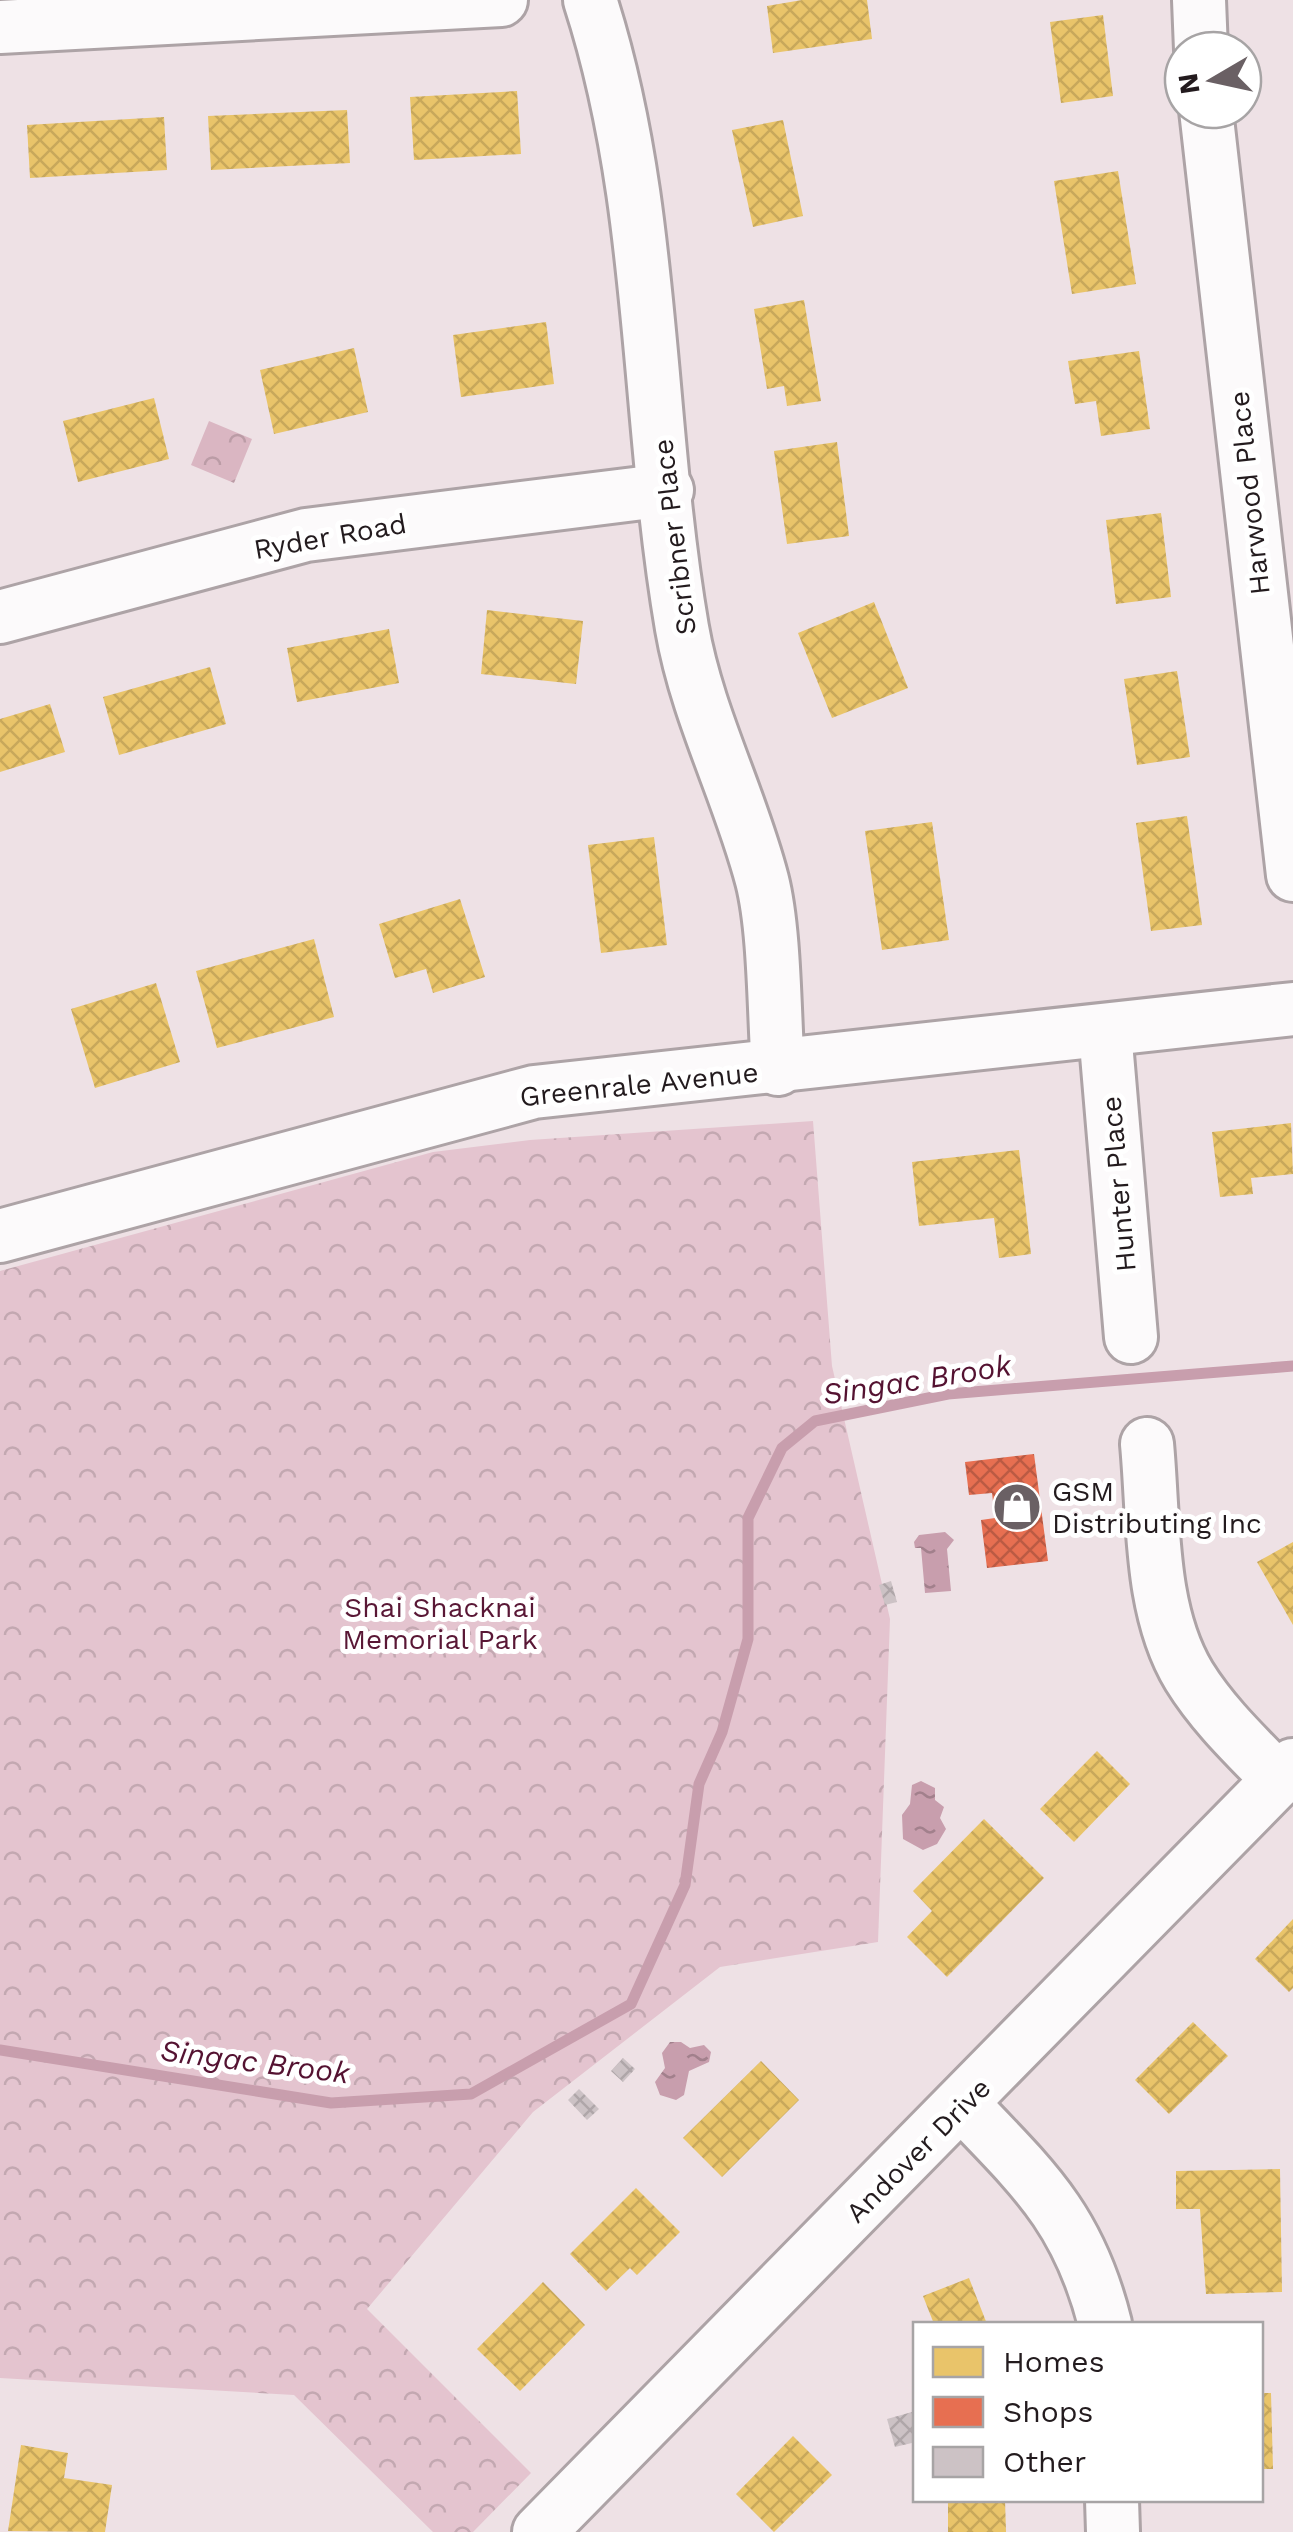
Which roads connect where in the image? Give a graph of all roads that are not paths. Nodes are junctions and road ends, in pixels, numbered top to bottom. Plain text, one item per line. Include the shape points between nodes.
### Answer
1 (501, 0) edge
2 (590, 0) edge
3 (1200, 0) edge
4 (0, 26) edge
5 (1201, 30) edge
6 (1208, 130) edge
7 (667, 490) junction
8 (0, 618) edge
9 (1293, 876) edge
10 (1293, 1009) edge
11 (1105, 1031) junction
12 (778, 1069) junction
13 (0, 1236) edge
14 (1130, 1336) dead end
15 (1148, 1444) dead end
16 (1286, 1773) edge
17 (963, 2105) junction
18 (1105, 2322) edge
19 (1112, 2502) edge
20 (539, 2532) edge
21 (1113, 2532) edge

1 - 4 street
2 - 7 street, Scribner Place via 624,126
3 - 5 street
6 - 9 street, Harwood Place
7 - 8 street, Ryder Road via 306,535
7 - 12 street, Scribner Place via 682,628 698,698 763,884
10 - 11 street, Greenrale Avenue
11 - 12 street, Greenrale Avenue
11 - 14 street, Hunter Place
12 - 13 street, Greenrale Avenue via 534,1092
15 - 16 street via 1162,1602 1174,1646 1215,1714
16 - 17 street, Andover Drive
17 - 18 street via 1044,2189 1073,2231
17 - 20 street, Andover Drive
19 - 21 street

